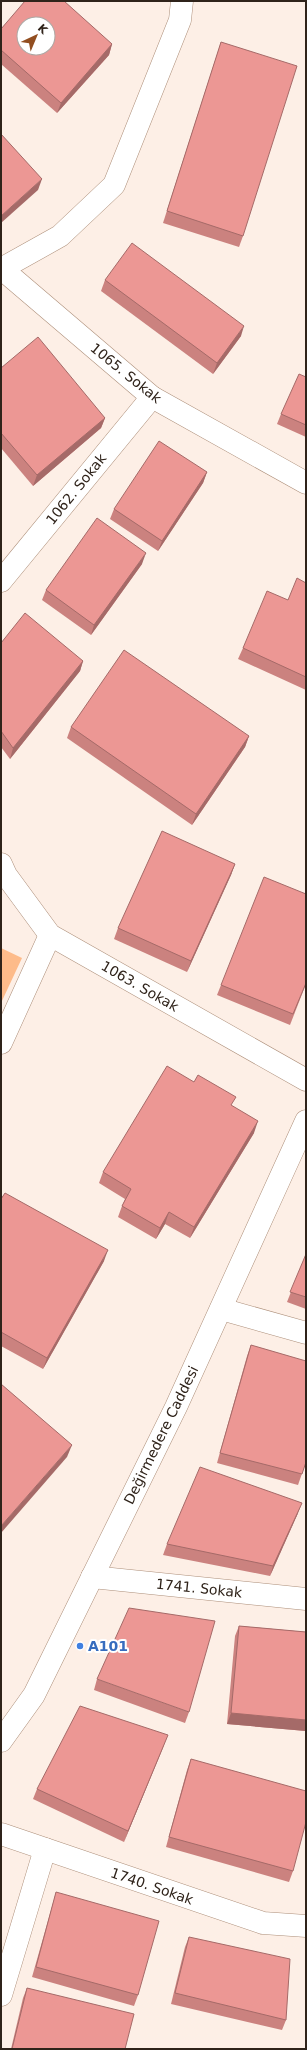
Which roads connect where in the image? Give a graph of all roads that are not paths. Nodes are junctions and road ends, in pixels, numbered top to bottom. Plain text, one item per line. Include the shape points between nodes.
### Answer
1 (182, 1) edge
2 (1, 269) edge
3 (152, 397) junction
4 (306, 483) edge
5 (1, 582) edge
6 (3, 872) edge
7 (50, 935) junction
8 (1, 1044) edge
9 (306, 1080) edge
10 (306, 1121) edge
11 (221, 1309) junction
12 (306, 1333) edge
13 (92, 1577) junction
14 (306, 1599) edge
15 (1, 1741) edge
16 (1, 1834) edge
17 (45, 1849) junction
18 (306, 1926) edge
19 (1, 1995) edge

1 - 2 street via 180,20 114,185 60,236
2 - 3 street, 1065. Sokak
3 - 4 street, 1065. Sokak
3 - 5 street, 1062. Sokak
6 - 7 street, 1063. Sokak
7 - 8 street
7 - 9 street, 1063. Sokak
10 - 11 street, Değirmedere Caddesi
11 - 12 street
11 - 13 street, Değirmedere Caddesi
13 - 14 street, 1741. Sokak
13 - 15 street, Değirmedere Caddesi via 34,1695
16 - 17 street, 1740. Sokak
17 - 18 street, 1740. Sokak via 263,1923
17 - 19 street

